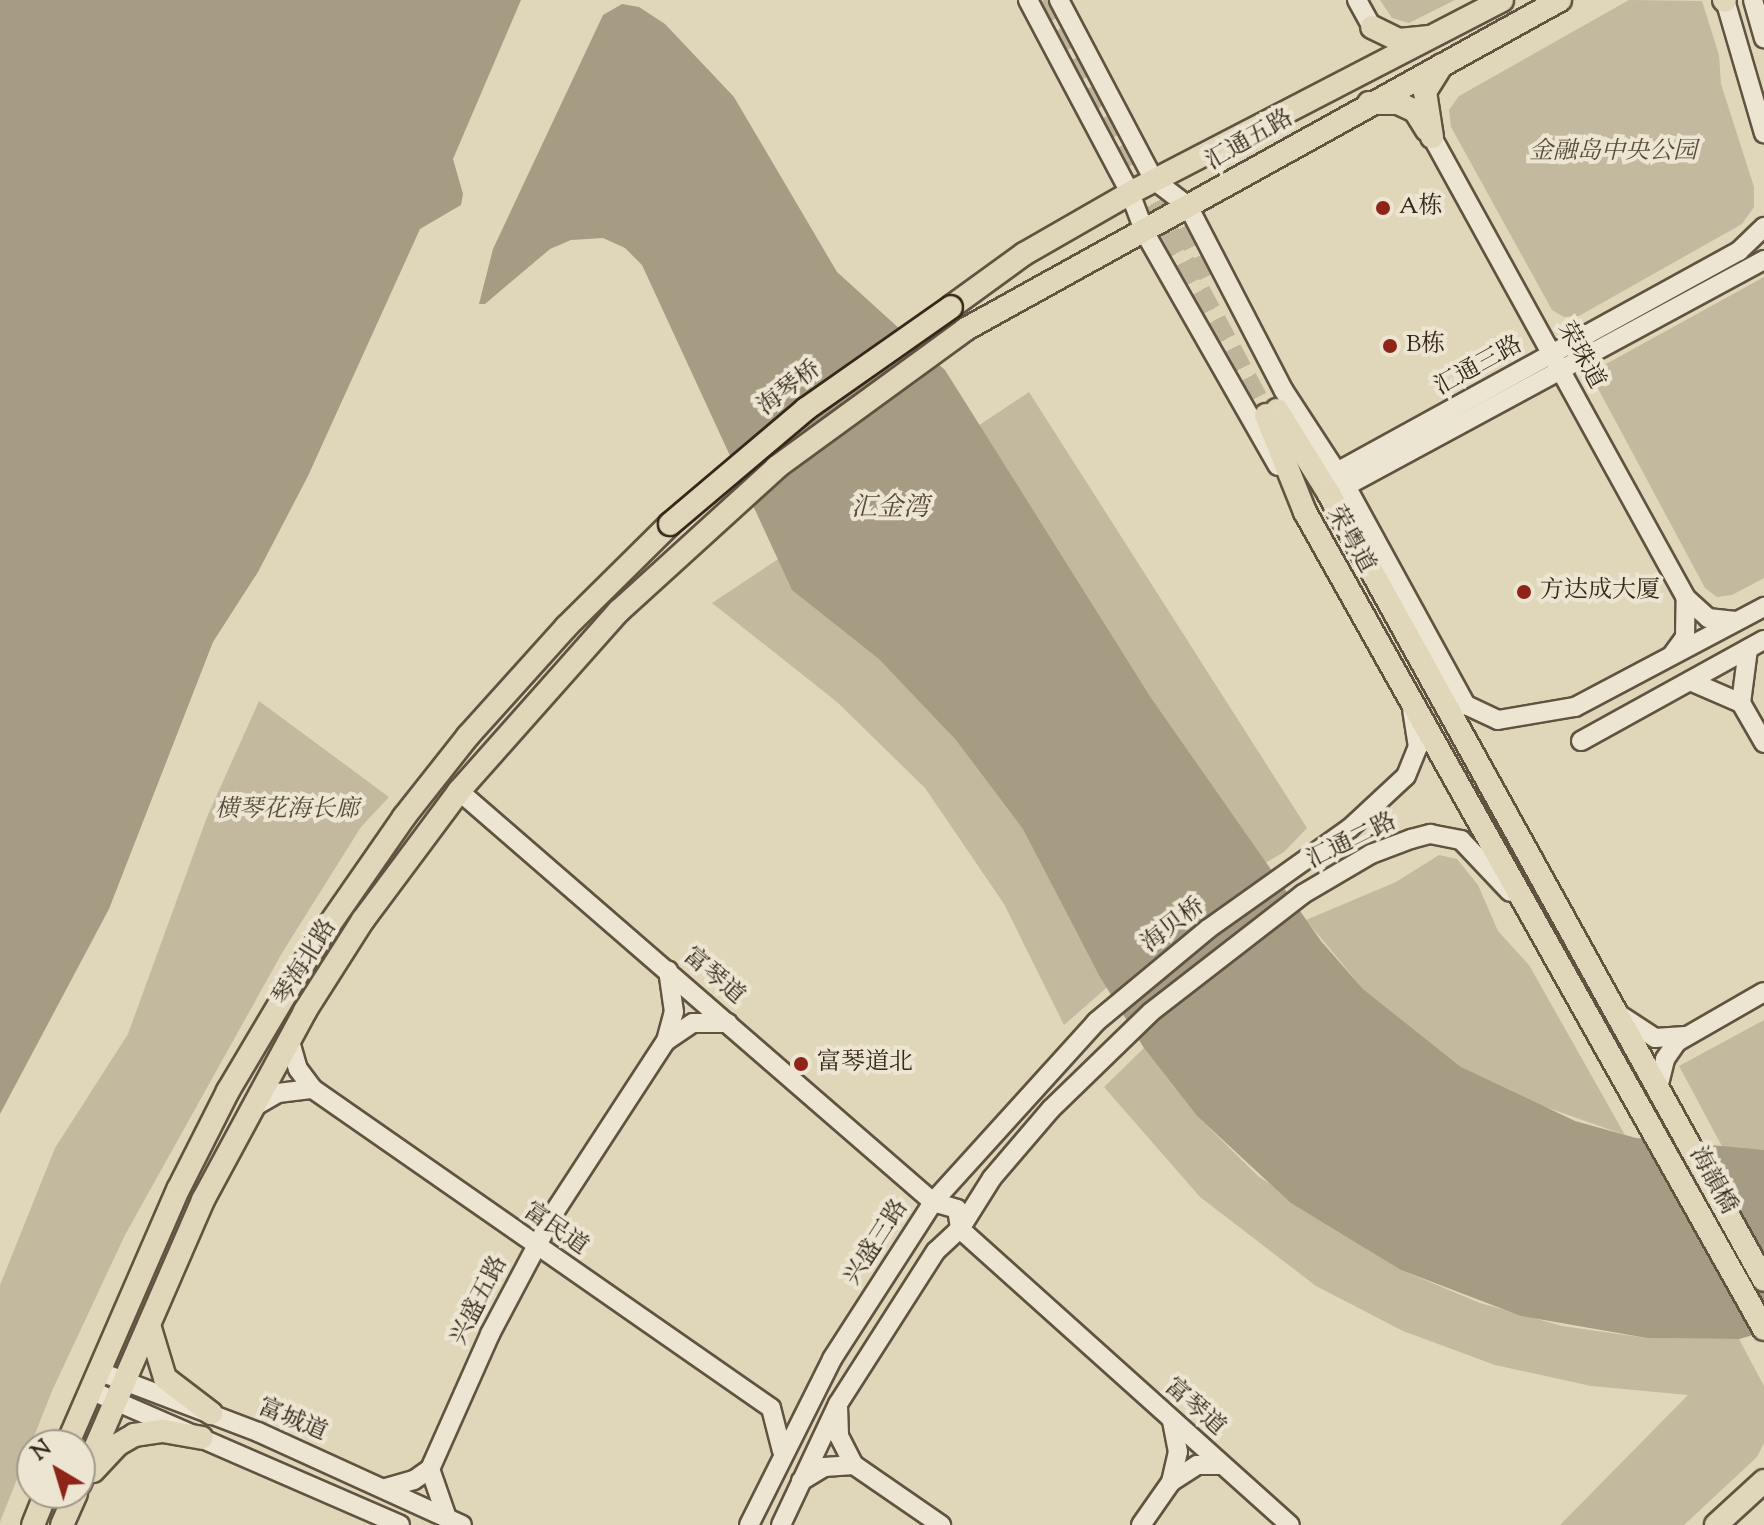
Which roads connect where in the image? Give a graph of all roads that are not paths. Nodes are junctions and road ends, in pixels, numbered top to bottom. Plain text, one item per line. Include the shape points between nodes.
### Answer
1 (1028, 0) edge
2 (1059, 0) edge
3 (1357, 0) edge
4 (1502, 0) edge
5 (1560, 0) edge
6 (1725, 0) edge
7 (1753, 0) edge
8 (1372, 27) junction
9 (1440, 34) junction
10 (1764, 38) edge
11 (1447, 60) junction
12 (1354, 78) junction
13 (1369, 103) junction
14 (1764, 133) edge
15 (1432, 137) junction
16 (1154, 180) junction
17 (1130, 193) junction
18 (1188, 206) junction
19 (1764, 227) edge
20 (1145, 233) junction
21 (1764, 260) edge
22 (951, 307) joint
23 (1556, 361) junction
24 (1338, 484) junction
25 (1305, 512) junction
26 (670, 524) joint
27 (688, 544) joint
28 (1686, 598) junction
29 (1764, 607) edge
30 (1738, 621) junction
31 (1756, 645) edge
32 (1657, 665) junction
33 (1690, 681) junction
34 (1409, 699) junction
35 (1741, 703) junction
36 (1581, 741) dead end
37 (1764, 743) edge
38 (459, 791) junction
39 (1286, 871) joint
40 (1531, 918) junction
41 (668, 970) junction
42 (1764, 992) edge
43 (1618, 1013) junction
44 (1096, 1022) joint
45 (728, 1023) junction
46 (1685, 1036) junction
47 (289, 1038) junction
48 (666, 1041) junction
49 (1658, 1088) junction
50 (313, 1089) junction
51 (1638, 1100) joint
52 (248, 1111) junction
53 (933, 1202) junction
54 (960, 1229) junction
55 (535, 1246) junction
56 (1764, 1280) edge
57 (149, 1323) junction
58 (1764, 1329) edge
59 (94, 1380) junction
60 (120, 1391) junction
61 (810, 1398) junction
62 (838, 1404) junction
63 (771, 1408) junction
64 (211, 1413) junction
65 (1172, 1421) junction
66 (74, 1429) edge
67 (201, 1438) junction
68 (96, 1448) edge
69 (782, 1451) junction
70 (854, 1465) junction
71 (1222, 1465) junction
72 (96, 1467) edge
73 (430, 1469) junction
74 (1171, 1482) junction
75 (798, 1483) junction
76 (386, 1488) junction
77 (1762, 1489) edge
78 (378, 1519) edge
79 (454, 1521) edge
80 (400, 1525) edge
81 (749, 1525) edge
82 (781, 1525) edge
83 (941, 1525) edge
84 (1141, 1525) edge
85 (1290, 1525) edge
86 (1716, 1525) edge

1 - 17 street, 荣粤道
2 - 16 street, 荣粤道
3 - 8 street
4 - 9 main road, 汇通五路
5 - 11 main road, 汇通五路
6 - 14 street
7 - 10 street
8 - 9 main road via 1399,40
8 - 12 main road via 1375,45
9 - 12 main road, 汇通五路
11 - 13 main road, 汇通五路
11 - 15 main road via 1425,92
12 - 16 main road, 汇通五路
13 - 15 main road via 1398,103 1415,111
13 - 18 main road, 汇通五路
15 - 23 street, 荣珠道
16 - 17 main road, 汇通五路
16 - 18 street, 荣粤道
17 - 20 street, 荣粤道
17 - 22 main road, 汇通五路 via 1024,254
18 - 20 main road, 汇通五路
18 - 24 street, 荣粤道
19 - 23 street, 汇通三路 via 1739,251
20 - 25 street, 荣粤道
20 - 27 main road, 汇通五路 via 1029,290 966,329 823,431
21 - 23 street, 汇通三路
22 - 26 main road, 海琴桥, bridge via 806,409
23 - 24 street, 汇通三路
23 - 28 street, 荣珠道
24 - 25 main road via 1272,413
24 - 32 street, 荣粤道 via 1466,705 1498,720 1575,707
24 - 43 main road, 荣粤道
25 - 34 main road, 荣粤道
26 - 59 main road, 琴海北路 via 500,699 341,905 261,1032 203,1139
27 - 38 main road, 琴海北路 via 553,681
28 - 30 street via 1708,618
28 - 32 street via 1685,637
29 - 30 street
30 - 32 street
31 - 33 street
31 - 35 street
33 - 35 street
33 - 36 street
34 - 39 street, 汇通二路 via 1418,747 1406,776 1350,828
34 - 40 main road, 荣粤道
35 - 37 street
38 - 41 street, 富琴道
38 - 47 main road, 琴海北路 via 363,920
39 - 44 street, 海贝桥
40 - 51 main road, 荣粤道
40 - 54 street, 汇通二路 via 1473,847 1448,835 1430,834 1371,854 1303,894 1115,1044 1001,1166
41 - 45 street, 富琴道
41 - 48 street via 674,1012
42 - 46 street
43 - 46 street via 1655,1038
43 - 49 main road, 荣粤道
44 - 53 street, 兴盛三路
45 - 48 street via 693,1023
45 - 53 street, 富琴道
46 - 49 street via 1665,1059
47 - 50 street via 298,1069
47 - 52 main road, 琴海北路
48 - 55 street, 兴盛五路
49 - 56 main road, 海韻橋
50 - 52 street via 278,1093
50 - 55 street, 富民道
51 - 58 main road, 海韻橋
52 - 57 main road, 琴海北路
53 - 54 street, 富琴道 via 957,1209
53 - 61 street, 兴盛三路
54 - 62 street via 936,1251 910,1288
54 - 65 street, 富琴道
55 - 63 street, 富民道
55 - 73 street, 兴盛五路
57 - 60 main road, 琴海北路
57 - 64 main road via 165,1378
59 - 60 street, 富城道
59 - 66 main road, 琴海北路
60 - 64 street, 富城道
60 - 67 street, 富城道
60 - 68 main road, 琴海北路
61 - 63 street
61 - 69 street, 兴盛三路
62 - 70 street via 839,1436
62 - 75 street
63 - 69 street
64 - 76 street, 富城道
65 - 71 street, 富琴道
65 - 74 street via 1178,1452
67 - 72 main road via 163,1431 134,1435
67 - 78 street, 富城道
69 - 81 street, 兴盛三路
70 - 75 street via 824,1467
70 - 83 street
71 - 74 street via 1197,1465
71 - 85 street, 富琴道
73 - 76 street
73 - 79 street
74 - 84 street
75 - 82 street
76 - 79 street, 富城道
77 - 86 main road
78 - 80 street, 富城道

